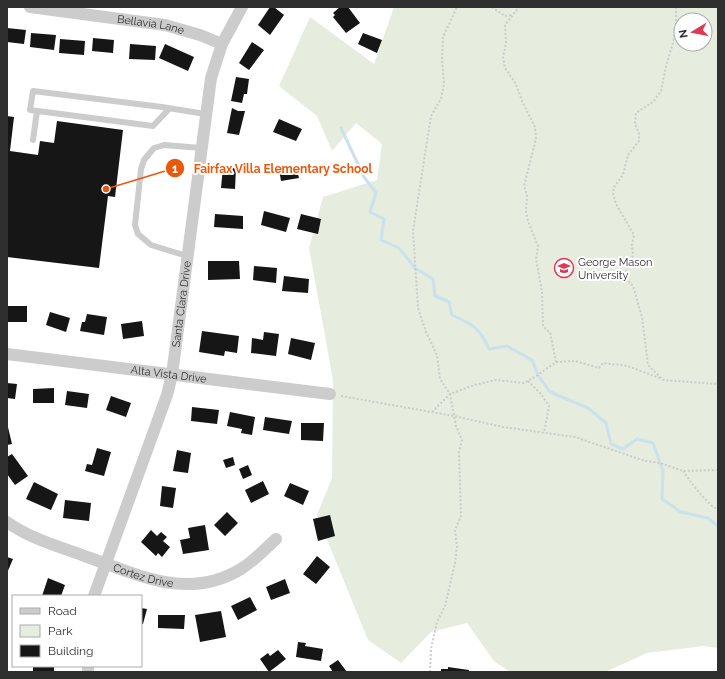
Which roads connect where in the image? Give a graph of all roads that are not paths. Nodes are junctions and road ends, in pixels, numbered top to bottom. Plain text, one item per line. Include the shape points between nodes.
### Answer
1 (30, 7) edge
2 (242, 7) edge
3 (85, 10) edge
4 (222, 44) junction
5 (170, 109) junction
6 (37, 110) junction
7 (206, 114) junction
8 (33, 140) dead end
9 (201, 148) junction
10 (187, 256) junction
11 (7, 354) edge
12 (172, 375) junction
13 (330, 394) road end
14 (7, 522) edge
15 (276, 539) dead end
16 (105, 563) junction
17 (94, 595) edge

1 - 3 street, Bellavia Lane
2 - 4 street, Santa Clara Drive
3 - 4 street, Bellavia Lane via 165,24
4 - 7 street, Santa Clara Drive via 211,78
5 - 6 lane via 153,126
5 - 6 lane via 34,91 30,110
5 - 7 lane
6 - 8 lane
7 - 9 street, Santa Clara Drive
9 - 10 street, Santa Clara Drive
9 - 10 lane via 154,148 144,160 141,169 135,225 138,234 151,245
10 - 12 street, Santa Clara Drive
11 - 12 street, Alta Vista Drive
12 - 13 street, Alta Vista Drive
12 - 16 street, Santa Clara Drive
14 - 16 street, Cortez Drive via 23,532
15 - 16 street, Cortez Drive via 240,569 221,578 198,584 160,582
16 - 17 street, Santa Clara Drive

